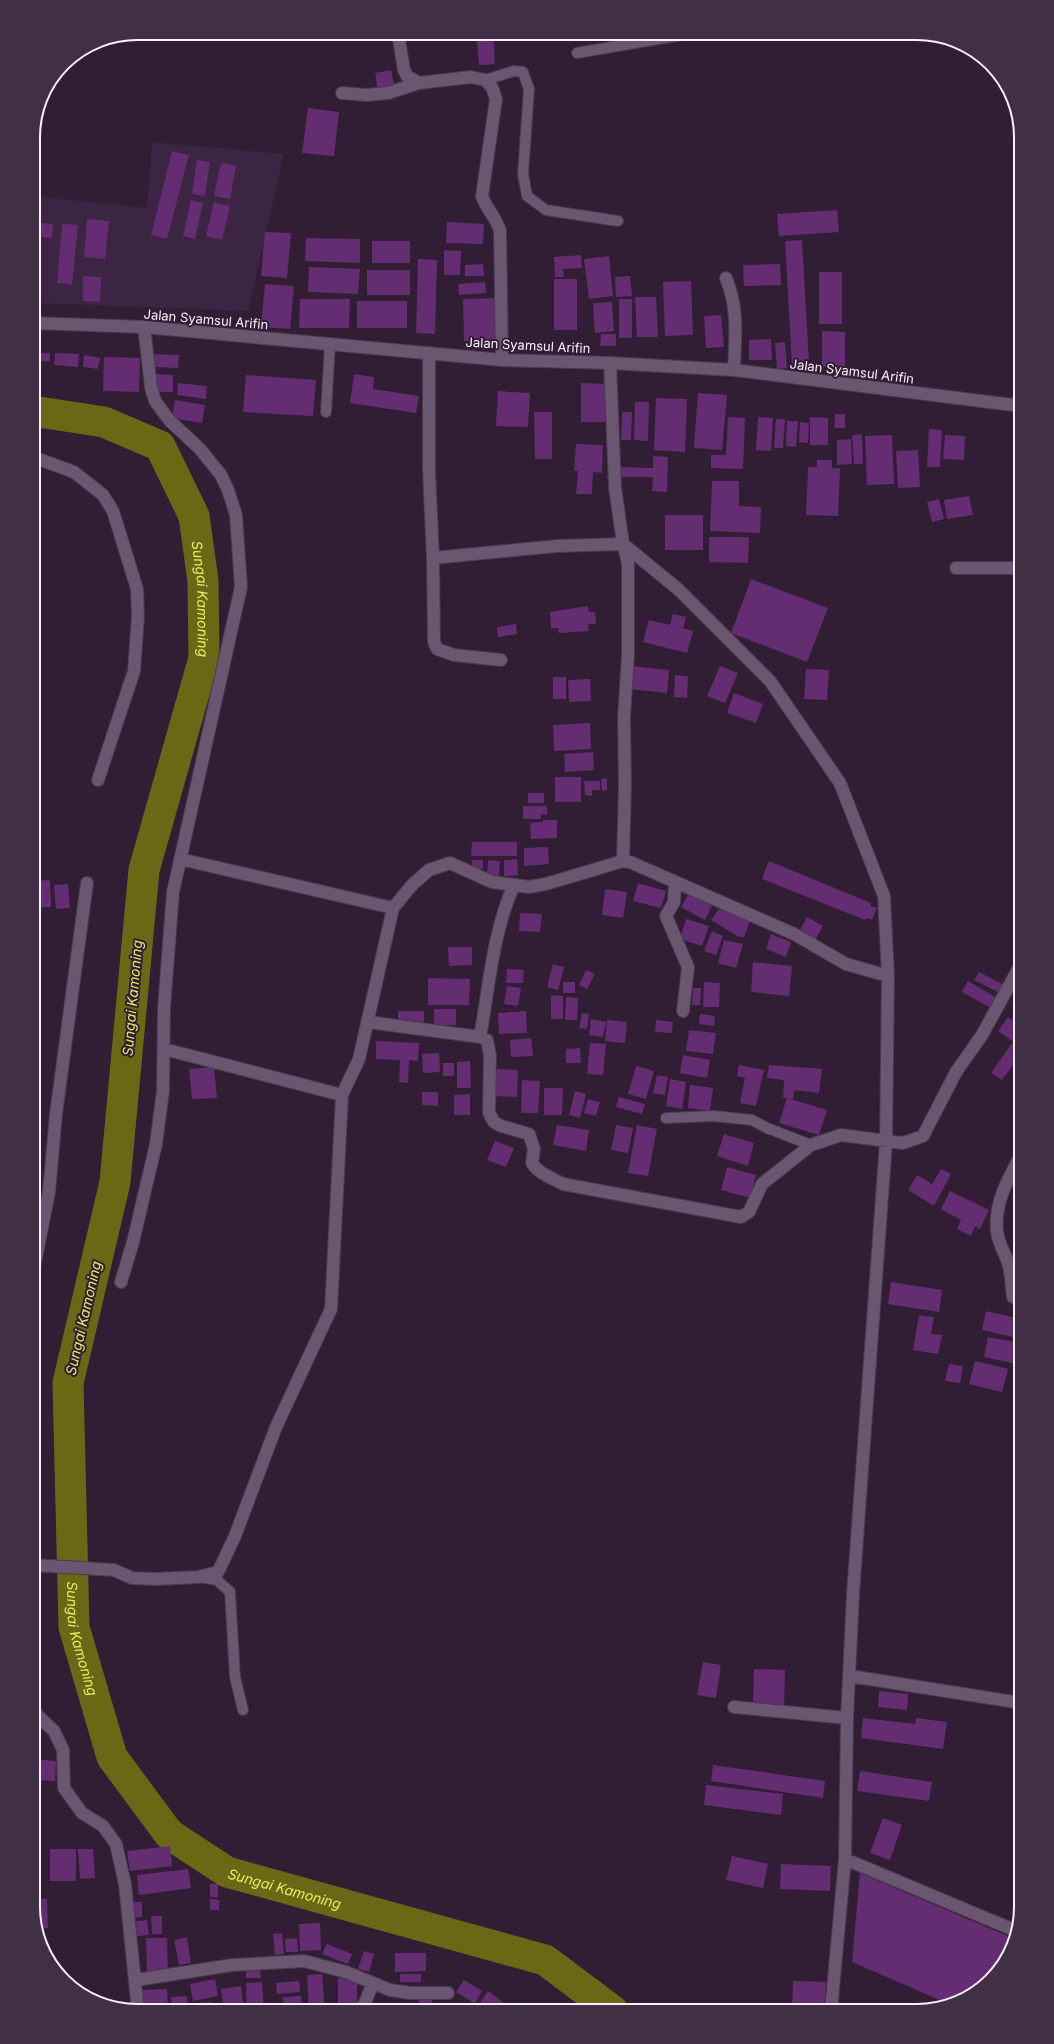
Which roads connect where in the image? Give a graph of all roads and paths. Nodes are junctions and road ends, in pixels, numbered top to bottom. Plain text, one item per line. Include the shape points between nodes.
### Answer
1 (399, 40) edge
2 (652, 40) edge
3 (576, 53) dead end
4 (485, 80) junction
5 (419, 83) junction
6 (342, 93) dead end
7 (618, 221) dead end
8 (726, 278) dead end
9 (40, 323) edge
10 (144, 327) junction
11 (330, 344) junction
12 (429, 353) junction
13 (502, 360) junction
14 (610, 363) junction
15 (734, 370) junction
16 (1014, 405) edge
17 (326, 412) dead end
18 (40, 460) edge
19 (623, 544) junction
20 (433, 558) junction
21 (956, 568) dead end
22 (1014, 568) edge
23 (501, 660) dead end
24 (98, 780) dead end
25 (180, 859) junction
26 (623, 861) junction
27 (87, 883) dead end
28 (675, 883) junction
29 (514, 885) junction
30 (393, 908) junction
31 (888, 976) junction
32 (1014, 977) edge
33 (683, 1011) dead end
34 (368, 1022) junction
35 (480, 1037) junction
36 (164, 1048) junction
37 (342, 1095) junction
38 (666, 1118) dead end
39 (886, 1142) junction
40 (811, 1145) junction
41 (1014, 1169) edge
42 (40, 1237) edge
43 (121, 1282) dead end
44 (1014, 1297) edge
45 (40, 1565) edge
46 (198, 1577) junction
47 (850, 1676) junction
48 (1014, 1702) edge
49 (734, 1707) dead end
50 (243, 1710) dead end
51 (40, 1718) edge
52 (847, 1718) junction
53 (845, 1859) junction
54 (1011, 1929) edge
55 (136, 1980) junction
56 (373, 1983) junction
57 (448, 1993) dead end
58 (138, 2004) edge
59 (364, 2004) edge
60 (832, 2004) edge

1 - 5 street via 404,70 407,76
2 - 3 lane
4 - 5 street via 471,77
4 - 7 lane via 514,71 523,72 529,89 523,174 527,196 546,210
4 - 13 street via 492,87 496,99 482,196 500,231
5 - 6 street via 388,93
8 - 15 street via 733,296 735,312
9 - 10 street, Jalan Syamsul Arifin
10 - 11 street, Jalan Syamsul Arifin
10 - 25 street via 155,401 170,421 221,475 236,515 239,554 241,587
11 - 12 street, Jalan Syamsul Arifin
11 - 17 lane
12 - 13 street, Jalan Syamsul Arifin
12 - 20 street via 429,470
13 - 14 street, Jalan Syamsul Arifin
14 - 15 street, Jalan Syamsul Arifin
14 - 19 street via 615,487
15 - 16 street, Jalan Syamsul Arifin
18 - 24 street via 74,472 102,495 112,511 137,589 134,671
19 - 20 street via 557,546
19 - 26 street via 628,563
19 - 31 street via 679,590 770,681 840,783 884,896
20 - 23 street via 434,634 437,649 454,655
21 - 22 street
25 - 30 street
25 - 36 street via 173,892 164,1008
26 - 28 street
26 - 29 street via 546,884 528,887
27 - 42 street via 56,1114 49,1192
28 - 31 street via 794,934 846,964
28 - 33 street via 674,902 666,916 688,967
29 - 30 street via 492,882 450,863 429,870 412,885
29 - 35 street via 504,909
30 - 34 street
31 - 39 street
32 - 39 street via 982,1034 956,1072 923,1136 903,1143
34 - 35 street
34 - 37 street via 359,1059
35 - 40 street via 487,1040 490,1055 489,1113 494,1122 529,1134 534,1149 532,1163 540,1172 563,1184 741,1217 750,1212 762,1184
36 - 37 street
36 - 43 street via 163,1091 156,1144
37 - 46 street via 332,1310 276,1427 235,1536 218,1572
38 - 40 lane via 714,1116 752,1120
39 - 40 street via 841,1135
39 - 47 street via 853,1594
41 - 44 street via 998,1208 997,1222 999,1241 1009,1265
45 - 46 street via 114,1570 132,1578
46 - 50 lane via 217,1580 230,1592 234,1677
47 - 48 street
47 - 52 street
49 - 52 street
51 - 55 street via 54,1732 63,1750 64,1788 82,1813 104,1826 116,1844 125,1884
52 - 53 street
53 - 54 street
53 - 60 street
55 - 56 street via 232,1965 297,1961 316,1963
55 - 58 street
56 - 57 street via 390,1990 410,1993
56 - 59 street

